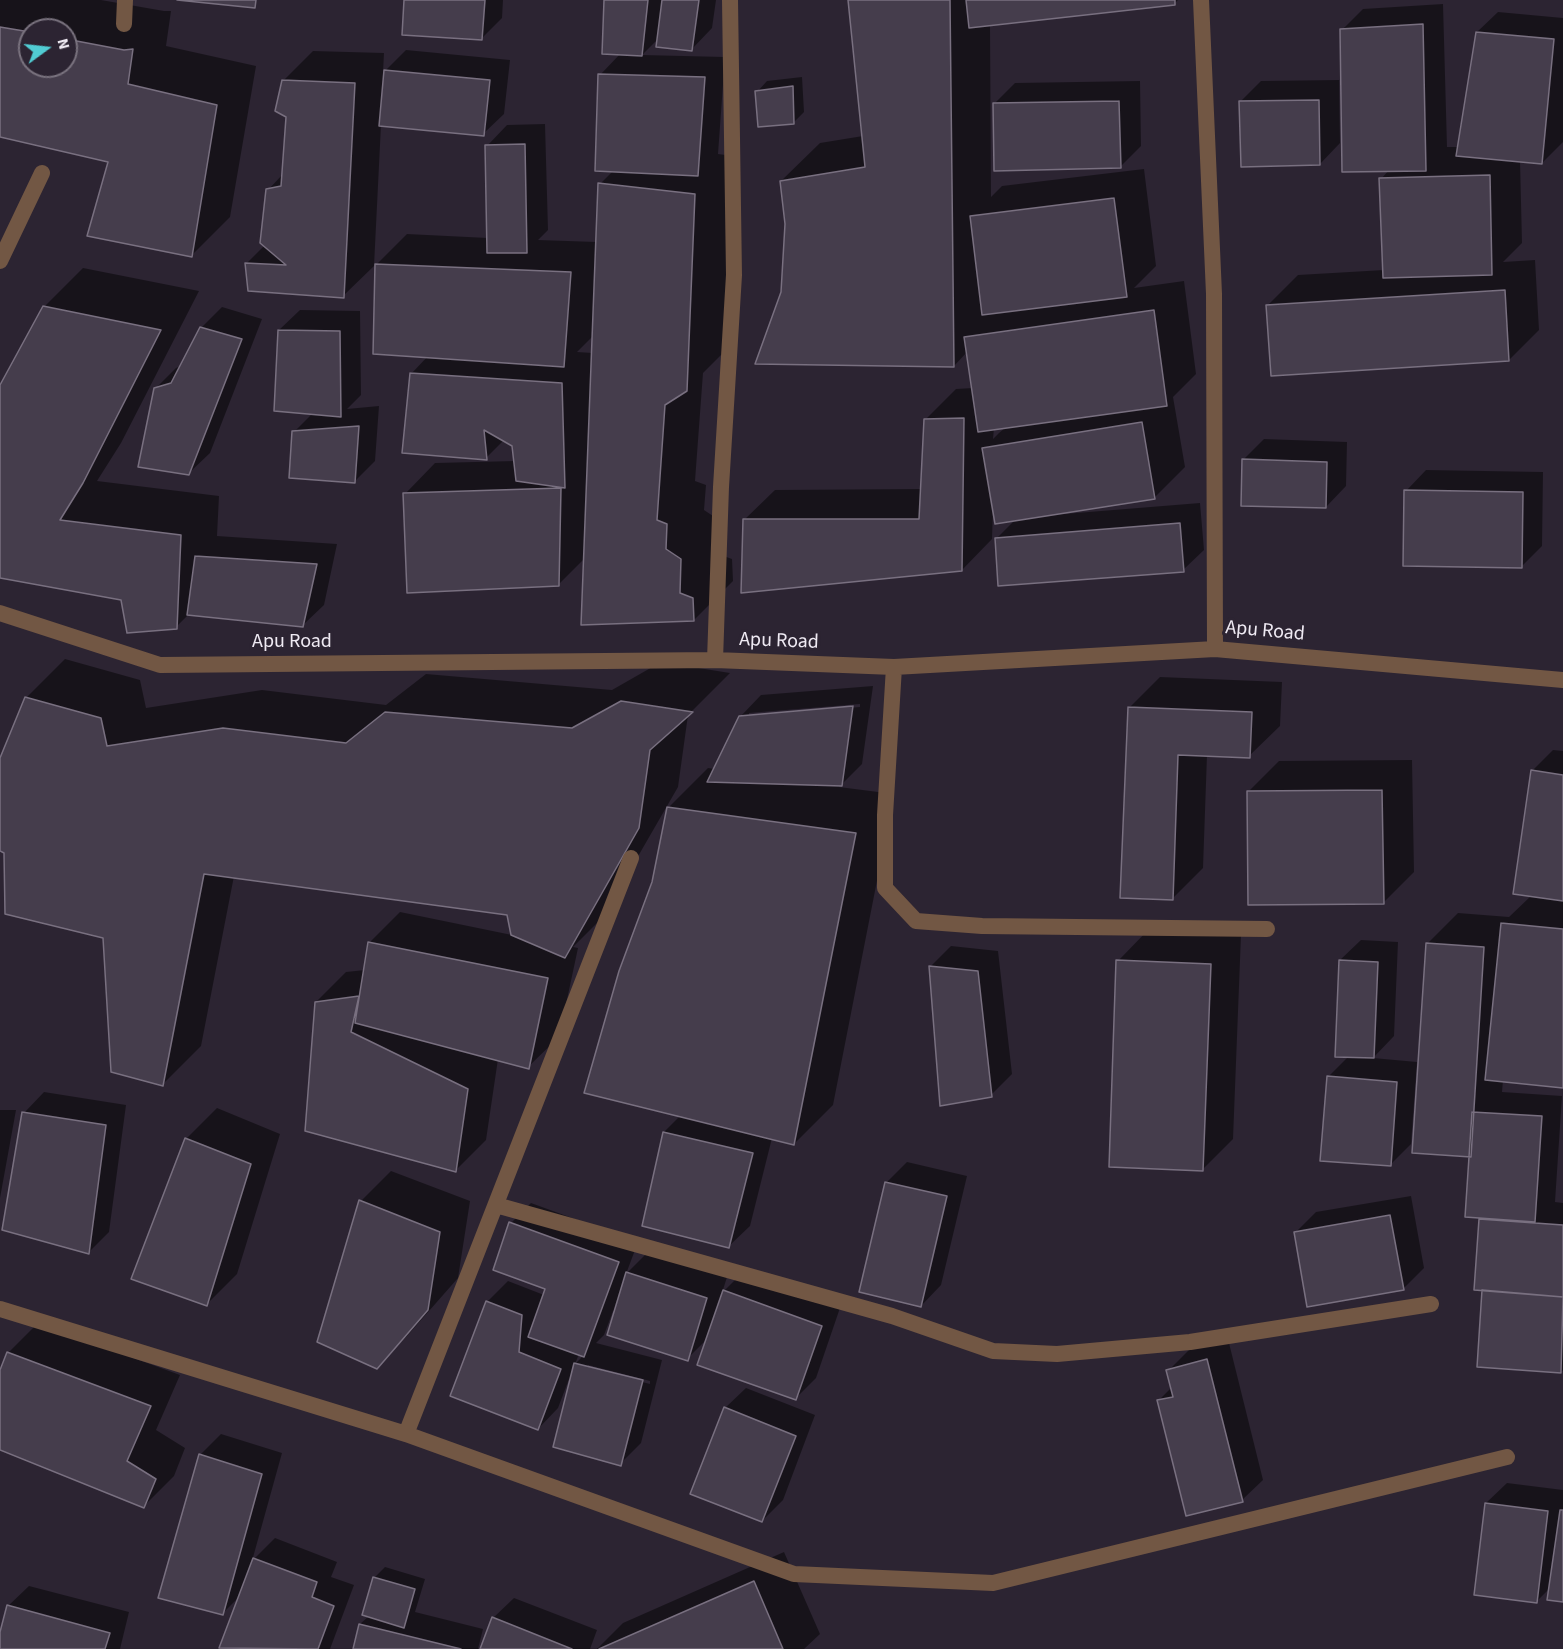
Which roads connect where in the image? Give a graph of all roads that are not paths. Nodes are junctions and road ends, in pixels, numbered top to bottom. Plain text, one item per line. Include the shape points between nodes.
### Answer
1 (125, 0) edge
2 (730, 0) edge
3 (1201, 0) edge
4 (124, 24) dead end
5 (42, 173) dead end
6 (0, 261) edge
7 (0, 613) edge
8 (1215, 649) junction
9 (715, 660) junction
10 (894, 667) junction
11 (1563, 680) edge
12 (631, 858) dead end
13 (1267, 929) dead end
14 (496, 1205) junction
15 (1431, 1304) dead end
16 (0, 1309) edge
17 (406, 1434) junction
18 (1507, 1457) dead end

1 - 4 street
2 - 9 street via 734,275
3 - 8 street via 1214,294
5 - 6 street
7 - 9 street, Apu Road via 160,665
8 - 10 street, Apu Road
8 - 11 street, Apu Road
9 - 10 street, Apu Road
10 - 13 street via 885,888 916,921 982,926
12 - 14 street
14 - 15 street via 892,1316 993,1352 1057,1354 1190,1342
14 - 17 street
16 - 17 street
17 - 18 street via 794,1574 993,1583

